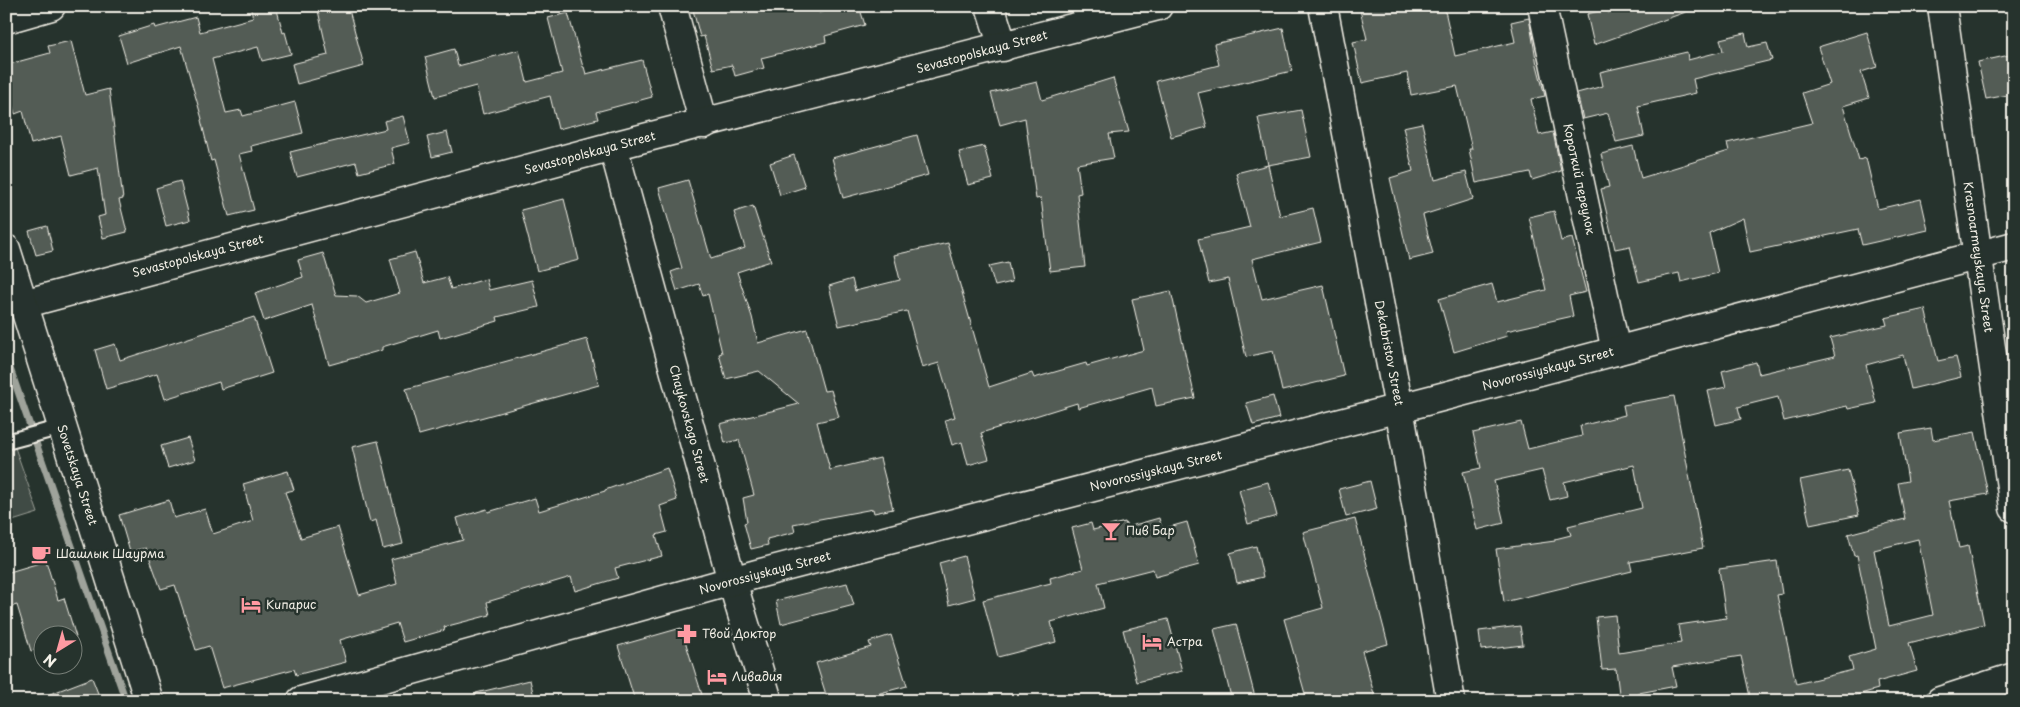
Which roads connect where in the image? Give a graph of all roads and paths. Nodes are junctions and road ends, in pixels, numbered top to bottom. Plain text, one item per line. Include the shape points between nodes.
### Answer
1 (51, 6) edge
2 (672, 6) edge
3 (990, 6) edge
4 (1158, 6) edge
5 (1323, 6) edge
6 (1542, 6) edge
7 (1942, 6) edge
8 (6, 19) edge
9 (1002, 47) junction
10 (704, 124) junction
11 (613, 146) junction
12 (2014, 246) edge
13 (6, 249) edge
14 (1977, 255) junction
15 (23, 304) junction
16 (1616, 352) junction
17 (1399, 408) junction
18 (62, 427) junction
19 (6, 442) edge
20 (2014, 508) edge
21 (732, 581) junction
22 (2014, 677) edge
23 (149, 701) edge
24 (300, 701) edge
25 (768, 701) edge
26 (1451, 701) edge
27 (1940, 701) edge

1 - 8 street
2 - 10 street
3 - 9 street
4 - 9 street, Sevastopolskaya Street
5 - 17 street, Dekabristov Street
6 - 16 street, Короткий переулок
7 - 14 street, Krasnoarmeyskaya Street
9 - 10 street, Sevastopolskaya Street
10 - 11 street, Sevastopolskaya Street
11 - 15 street, Sevastopolskaya Street
11 - 21 street, Chaykovskogo Street
12 - 14 street, Novorossiyskaya Street
13 - 15 street, Sovetskaya Street
14 - 16 street, Novorossiyskaya Street
14 - 20 street, Krasnoarmeyskaya Street
15 - 18 street, Sovetskaya Street
16 - 17 street, Novorossiyskaya Street
17 - 21 street, Novorossiyskaya Street
17 - 26 street, Dekabristov Street
18 - 19 lane
18 - 23 street, Sovetskaya Street
21 - 24 street, Novorossiyskaya Street
21 - 25 street, Chaykovskogo Street
22 - 27 street

